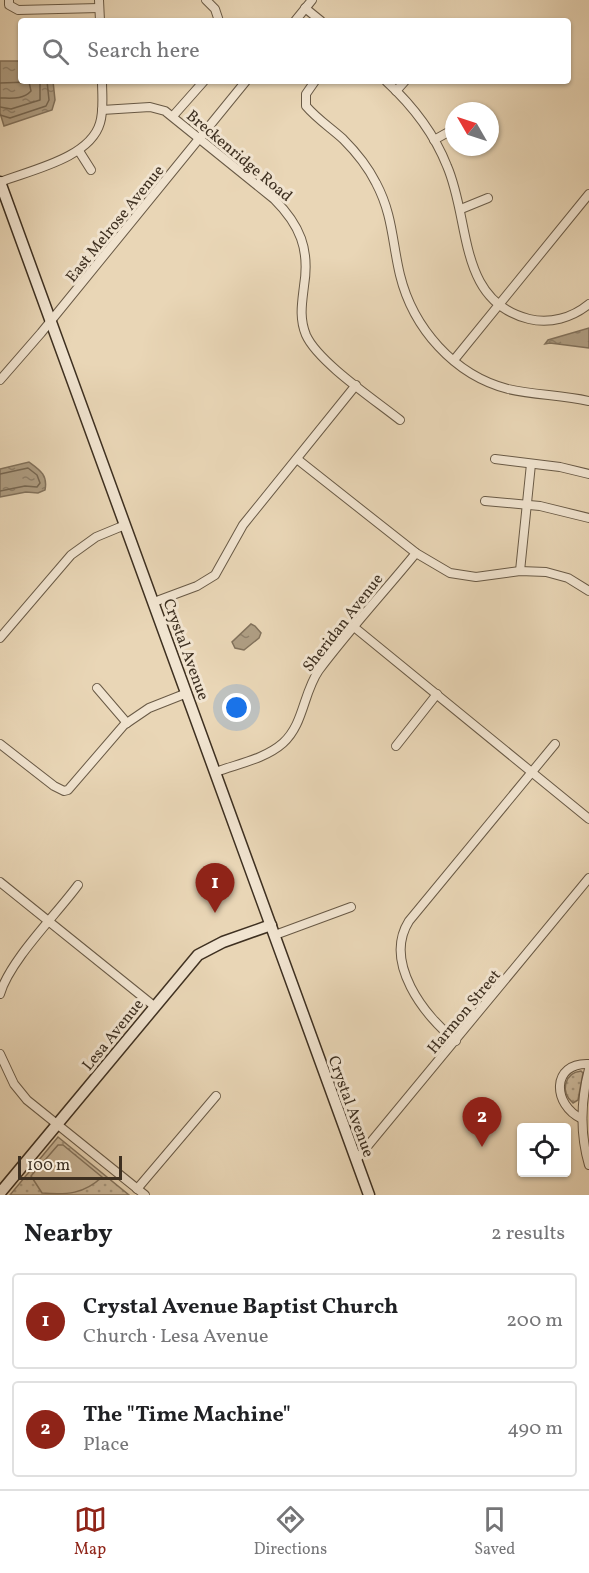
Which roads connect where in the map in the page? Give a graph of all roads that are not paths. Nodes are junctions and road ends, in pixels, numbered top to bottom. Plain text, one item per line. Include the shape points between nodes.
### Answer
1 (9, 0) edge
2 (206, 0) edge
3 (312, 0) edge
4 (99, 4) edge
5 (305, 8) junction
6 (218, 18) edge
7 (300, 18) edge
8 (317, 18) edge
9 (102, 84) edge
10 (201, 84) edge
11 (244, 84) edge
12 (313, 84) edge
13 (389, 84) edge
14 (402, 84) edge
15 (396, 91) junction
16 (102, 110) junction
17 (173, 116) junction
18 (445, 134) edge
19 (200, 138) junction
20 (435, 140) junction
21 (79, 151) junction
22 (91, 170) dead end
23 (0, 182) edge
24 (589, 194) edge
25 (488, 198) dead end
26 (461, 209) junction
27 (589, 304) edge
28 (499, 305) junction
29 (51, 321) junction
30 (454, 360) junction
31 (0, 380) edge
32 (356, 385) junction
33 (589, 401) edge
34 (400, 420) dead end
35 (297, 459) junction
36 (495, 459) dead end
37 (531, 464) junction
38 (589, 474) edge
39 (485, 501) dead end
40 (526, 504) junction
41 (589, 518) edge
42 (125, 525) junction
43 (416, 553) junction
44 (520, 571) junction
45 (589, 591) edge
46 (154, 602) junction
47 (354, 627) junction
48 (0, 638) edge
49 (97, 688) dead end
50 (187, 693) junction
51 (437, 694) junction
52 (126, 723) junction
53 (0, 744) edge
54 (555, 744) dead end
55 (396, 746) dead end
56 (532, 771) junction
57 (216, 772) junction
58 (589, 819) edge
59 (589, 878) edge
60 (0, 882) edge
61 (78, 885) dead end
62 (351, 907) dead end
63 (50, 921) junction
64 (273, 930) junction
65 (0, 994) edge
66 (154, 1006) junction
67 (456, 1041) junction
68 (0, 1053) edge
69 (589, 1064) edge
70 (589, 1069) edge
71 (216, 1096) dead end
72 (582, 1119) junction
73 (56, 1125) junction
74 (356, 1160) junction
75 (589, 1166) edge
76 (137, 1189) junction
77 (0, 1193) edge
78 (145, 1195) edge
79 (369, 1195) edge

1 - 4 street via 9,5 18,10
2 - 6 street
3 - 5 street
5 - 7 street
5 - 8 street
9 - 16 street
10 - 17 street
11 - 19 street, East Melrose Avenue
12 - 30 street via 305,102 357,154 373,178 392,222 409,302 427,334
13 - 15 street
14 - 15 street
15 - 20 street
16 - 17 street, Breckenridge Road via 155,108
16 - 21 street via 96,132
17 - 19 street, Breckenridge Road
18 - 20 street
19 - 29 street, East Melrose Avenue
19 - 32 street, Breckenridge Road via 274,199 294,222 306,258 301,310 306,334 316,351
20 - 26 street
21 - 22 street
21 - 23 street
23 - 29 street, Crystal Avenue
24 - 28 street
25 - 26 street
26 - 28 street via 474,273
27 - 28 street via 570,316 545,321 519,316
28 - 30 street
29 - 31 street, East Melrose Avenue
29 - 42 street, Crystal Avenue
30 - 33 street via 492,384
32 - 34 street, Breckenridge Road
32 - 35 street
35 - 43 street
35 - 46 street via 243,525 215,575
36 - 37 street
37 - 38 street
37 - 40 street
39 - 40 street
40 - 41 street
40 - 44 street
42 - 46 street, Crystal Avenue
42 - 48 street via 96,537 71,555
43 - 44 street via 450,573 476,577
43 - 47 street, Sheridan Avenue
44 - 45 street via 558,575
46 - 50 street, Crystal Avenue
47 - 51 street
47 - 57 street, Sheridan Avenue via 311,684 300,719 289,736 265,754
49 - 52 street
50 - 52 street via 149,708
50 - 57 street, Crystal Avenue
51 - 55 street
51 - 56 street
52 - 53 street via 70,789 64,791
54 - 56 street
56 - 58 street
56 - 67 street via 409,921 401,940 406,974 427,1014
57 - 64 street, Crystal Avenue
59 - 67 street, Harmon Street
60 - 63 street
61 - 63 street
62 - 64 street
63 - 65 street via 9,973
63 - 66 street
64 - 66 street, Lesa Avenue via 201,952
64 - 74 street, Crystal Avenue
66 - 73 street, Lesa Avenue
67 - 74 street, Harmon Street
68 - 73 street via 20,1093
69 - 72 street via 571,1067 560,1084 562,1101
70 - 72 street
71 - 76 street
72 - 75 street
73 - 76 street
73 - 77 street, Lesa Avenue
74 - 79 street, Crystal Avenue
76 - 78 street

